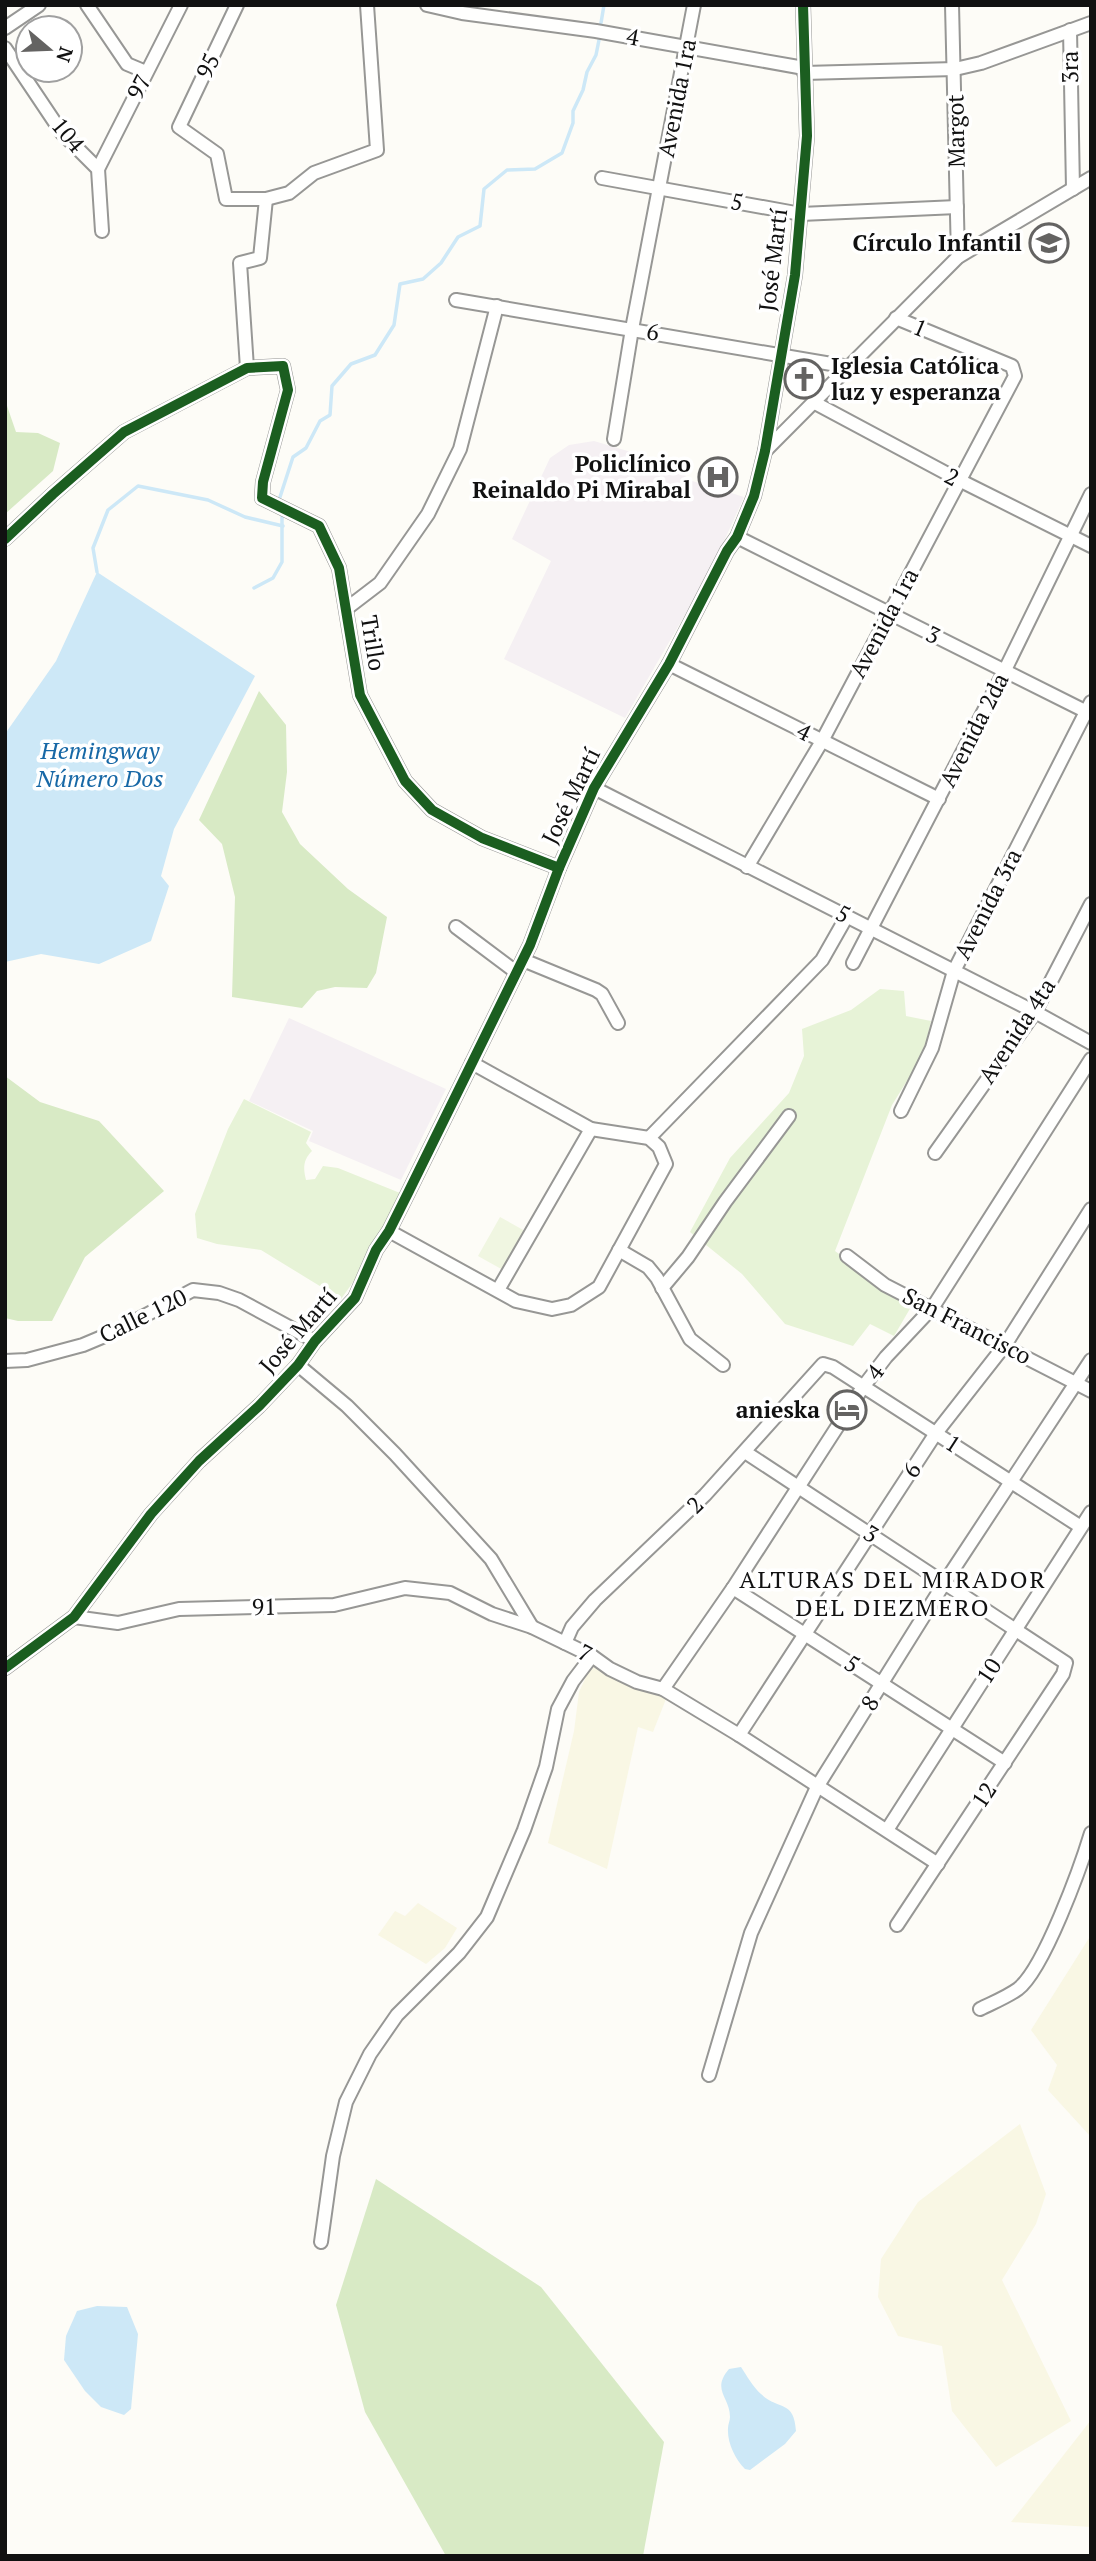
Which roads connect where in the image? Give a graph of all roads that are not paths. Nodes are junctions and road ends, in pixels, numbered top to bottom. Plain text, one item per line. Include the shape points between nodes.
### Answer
1 (39, 5) edge
2 (87, 5) edge
3 (181, 5) edge
4 (237, 5) edge
5 (367, 5) edge
6 (428, 5) edge
7 (694, 5) edge
8 (803, 5) edge
9 (952, 5) edge
10 (463, 9) edge
11 (1091, 23) edge
12 (5, 28) edge
13 (1070, 30) junction
14 (688, 47) junction
15 (5, 48) edge
16 (955, 69) junction
17 (804, 71) junction
18 (146, 72) junction
19 (98, 169) junction
20 (602, 178) dead end
21 (1091, 178) edge
22 (659, 188) junction
23 (1073, 188) junction
24 (266, 199) junction
25 (957, 207) junction
26 (801, 214) junction
27 (102, 231) dead end
28 (958, 257) junction
29 (456, 300) dead end
30 (497, 306) junction
31 (896, 317) junction
32 (632, 329) junction
33 (781, 355) junction
34 (849, 367) junction
35 (247, 368) junction
36 (1015, 376) joint
37 (815, 403) junction
38 (614, 439) dead end
39 (765, 451) junction
40 (959, 480) junction
41 (1091, 494) edge
42 (1070, 536) junction
43 (737, 537) junction
44 (5, 539) edge
45 (1091, 546) edge
46 (346, 609) junction
47 (889, 612) junction
48 (669, 664) junction
49 (1004, 672) junction
50 (1089, 709) edge
51 (822, 741) junction
52 (594, 788) junction
53 (939, 799) junction
54 (559, 867) junction
55 (747, 867) junction
56 (1091, 904) edge
57 (847, 916) junction
58 (456, 927) dead end
59 (871, 928) junction
60 (523, 960) junction
61 (853, 963) dead end
62 (954, 971) junction
63 (516, 972) junction
64 (1035, 1012) junction
65 (618, 1023) dead end
66 (1091, 1043) edge
67 (1091, 1059) edge
68 (472, 1062) junction
69 (901, 1111) dead end
70 (789, 1116) dead end
71 (591, 1129) junction
72 (649, 1138) junction
73 (935, 1153) dead end
74 (1091, 1209) edge
75 (389, 1231) junction
76 (619, 1250) junction
77 (847, 1256) dead end
78 (662, 1288) junction
79 (498, 1290) junction
80 (933, 1307) junction
81 (315, 1341) junction
82 (1005, 1345) junction
83 (1091, 1360) edge
84 (5, 1361) edge
85 (823, 1364) joint
86 (298, 1365) junction
87 (723, 1365) dead end
88 (1076, 1383) junction
89 (863, 1387) junction
90 (1091, 1391) edge
91 (936, 1433) junction
92 (745, 1452) junction
93 (1011, 1482) junction
94 (799, 1486) junction
95 (1091, 1512) edge
96 (1081, 1527) junction
97 (870, 1534) junction
98 (945, 1582) junction
99 (733, 1588) junction
100 (74, 1617) junction
101 (532, 1627) junction
102 (1017, 1629) junction
103 (805, 1634) junction
104 (565, 1643) junction
105 (592, 1656) junction
106 (1066, 1663) joint
107 (5, 1668) edge
108 (882, 1683) junction
109 (663, 1689) junction
110 (951, 1729) junction
111 (739, 1735) junction
112 (1005, 1763) junction
113 (817, 1787) junction
114 (887, 1830) junction
115 (1089, 1838) edge
116 (938, 1864) junction
117 (897, 1925) dead end
118 (980, 2009) dead end
119 (709, 2075) dead end
120 (321, 2242) dead end

1 - 12 street
2 - 18 street via 127,64
3 - 18 street, 97
4 - 24 street, 95 via 179,127 216,154 226,199
5 - 24 street via 377,150 314,173 289,193
6 - 10 street, 4
7 - 14 street, Avenida 1ra
8 - 17 street, José Martí
9 - 16 street, Margot
10 - 14 street, 4
11 - 13 street, 4
13 - 16 street, 4
13 - 23 street, 3ra
14 - 17 street, 4
14 - 22 street, Avenida 1ra
15 - 19 street, 104 via 62,133
16 - 17 street, 4
16 - 25 street, Margot
17 - 26 street, José Martí via 807,136
18 - 19 street, 97
19 - 27 street, 104
20 - 22 street, 5
21 - 23 street
22 - 26 street, 5
22 - 32 street, Avenida 1ra
23 - 28 street
24 - 35 street via 260,258 240,263
25 - 26 street, 5
25 - 28 street, Margot
26 - 33 street, José Martí
28 - 31 street
29 - 30 street, 6
30 - 32 street, 6
30 - 46 street via 460,449 428,513 380,583
31 - 34 street
31 - 36 street, 1 via 1012,366
32 - 33 street, 6
32 - 38 street, Avenida 1ra
33 - 34 street, 6
33 - 39 street, José Martí
34 - 37 street
35 - 44 street via 124,432
35 - 46 street, Trillo via 283,366 288,390 262,498 319,526 339,568
36 - 40 street, Avenida 1ra
37 - 39 street
37 - 40 street, 2
39 - 43 street, José Martí
40 - 42 street, 2
40 - 47 street, Avenida 1ra
41 - 42 street, Avenida 2da
42 - 45 street, 2
42 - 49 street, Avenida 2da
43 - 47 street, 3
43 - 48 street, José Martí
46 - 54 street, Trillo via 360,695 405,781 432,810 472,833
47 - 49 street, 3
47 - 51 street, Avenida 1ra
48 - 51 street, 4
48 - 52 street, José Martí
49 - 50 street, 3
49 - 53 street, Avenida 2da
50 - 62 street, Avenida 3ra
51 - 53 street, 4
51 - 55 street, Avenida 1ra
52 - 54 street, José Martí
52 - 55 street, 5
53 - 59 street, Avenida 2da
54 - 60 street, José Martí
55 - 57 street, 5
56 - 64 street, Avenida 4ta
57 - 59 street, 5
57 - 72 street via 822,960
58 - 63 street
59 - 61 street, Avenida 2da
59 - 62 street, 5
60 - 63 street, José Martí
60 - 65 street via 596,990
62 - 64 street, 5
62 - 69 street, Avenida 3ra via 932,1048
63 - 68 street, José Martí
64 - 66 street, 5
64 - 73 street, Avenida 4ta
67 - 80 street, 4
68 - 71 street
68 - 75 street, José Martí
70 - 78 street
71 - 72 street
71 - 79 street
72 - 76 street via 666,1164
74 - 82 street, 6
75 - 79 street
75 - 81 street, José Martí via 355,1298
76 - 78 street via 648,1267
76 - 79 street via 599,1287 571,1305 552,1310 516,1301
77 - 80 street, San Francisco via 886,1285
78 - 87 street via 690,1339
80 - 82 street, San Francisco
80 - 89 street, 4
81 - 84 street, Calle 120 via 239,1300 193,1290 83,1345
81 - 86 street, José Martí
82 - 88 street, San Francisco
82 - 91 street, 6
83 - 88 street, 8
85 - 89 street, 1
85 - 92 street, 2
86 - 100 street, José Martí via 151,1514
86 - 101 street via 396,1454 491,1559
88 - 90 street, San Francisco
88 - 93 street, 8
89 - 91 street, 1
89 - 94 street, 4
91 - 93 street, 1
91 - 97 street, 6
92 - 94 street, 3
92 - 104 street, 2 via 595,1600
93 - 96 street, 1
93 - 98 street, 8
94 - 97 street, 3
94 - 99 street, 4
95 - 96 street, 10
96 - 102 street, 10
97 - 98 street, 3
97 - 103 street, 6
98 - 102 street, 3
98 - 108 street, 8
99 - 103 street, 5
99 - 109 street, 4
100 - 101 street, 91 via 118,1623 179,1609 334,1605 405,1588 450,1593
100 - 107 street
101 - 104 street, 7
102 - 106 street, 3
102 - 110 street, 10
103 - 108 street, 5
103 - 111 street, 6
104 - 105 street, 7
105 - 109 street, 7 via 637,1682
105 - 120 street via 558,1709 546,1768 486,1917 459,1953 397,2015 370,2054 346,2102
106 - 112 street, 12
108 - 110 street, 5
108 - 113 street, 8
109 - 111 street, 7
110 - 112 street, 5
110 - 114 street, 10
111 - 113 street, 7
112 - 116 street, 12
113 - 114 street, 7
113 - 119 street, 8 via 751,1933
114 - 116 street, 7
115 - 118 street via 1036,1967 1019,1988
116 - 117 street, 12

